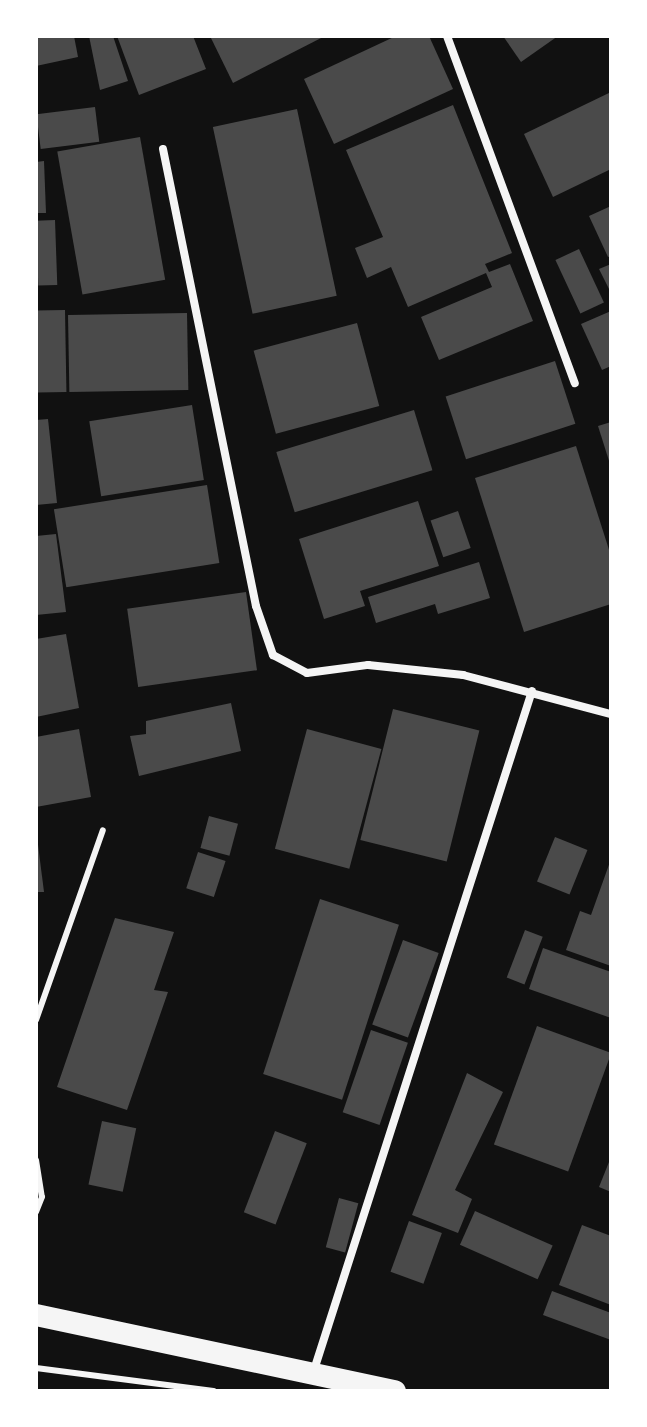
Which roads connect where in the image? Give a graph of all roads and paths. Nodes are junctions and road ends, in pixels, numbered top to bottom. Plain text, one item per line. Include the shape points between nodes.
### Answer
1 (447, 36) edge
2 (163, 149) dead end
3 (575, 383) dead end
4 (532, 691) junction
5 (611, 714) edge
6 (103, 830) dead end
7 (36, 1020) edge
8 (36, 1160) edge
9 (36, 1212) edge
10 (36, 1315) edge
11 (36, 1368) edge
12 (314, 1370) junction
13 (214, 1391) edge
14 (395, 1391) edge

1 - 3 street
2 - 4 street via 256,606 273,655 307,673 368,665 463,675
4 - 5 street
4 - 12 street
6 - 7 lane
8 - 9 lane via 42,1197
10 - 12 highway
11 - 13 lane
12 - 14 highway

